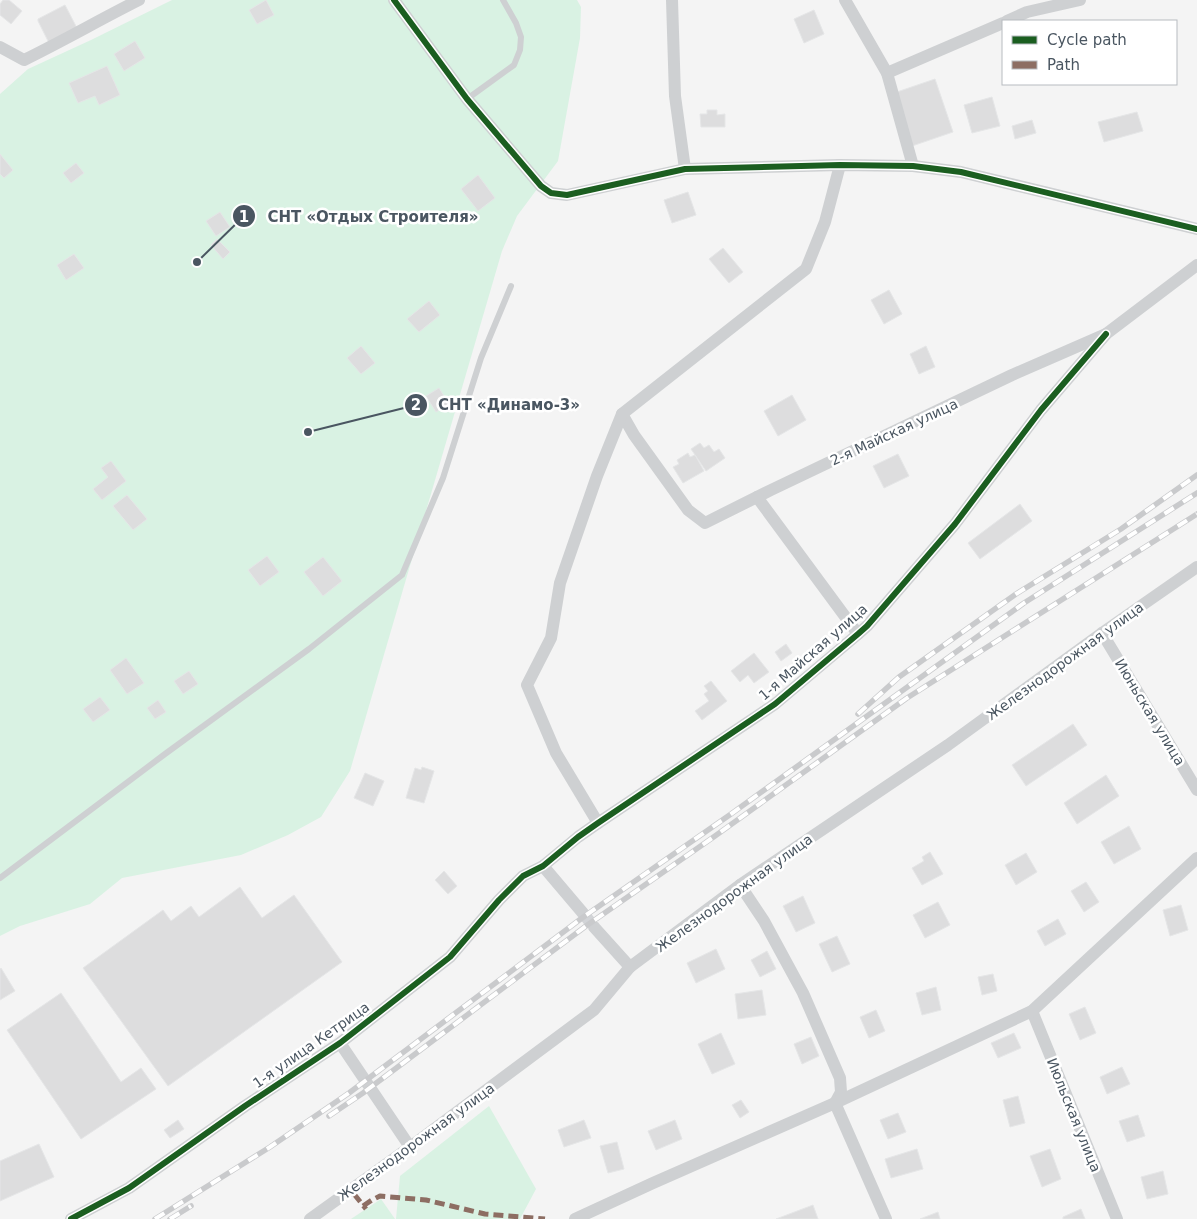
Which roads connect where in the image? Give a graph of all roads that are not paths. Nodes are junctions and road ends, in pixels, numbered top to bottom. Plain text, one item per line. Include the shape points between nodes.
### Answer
1 (140, 0) edge
2 (394, 0) edge
3 (503, 0) edge
4 (672, 0) edge
5 (845, 0) edge
6 (1080, 0) edge
7 (1009, 20) edge
8 (1002, 23) edge
9 (0, 47) edge
10 (887, 73) junction
11 (467, 99) junction
12 (840, 165) junction
13 (913, 166) junction
14 (685, 169) junction
15 (1197, 229) edge
16 (1197, 265) edge
17 (511, 286) dead end
18 (1106, 334) junction
19 (622, 414) junction
20 (757, 498) junction
21 (1197, 567) edge
22 (1102, 633) junction
23 (858, 634) junction
24 (1197, 790) edge
25 (598, 822) junction
26 (1197, 858) edge
27 (543, 866) junction
28 (0, 878) edge
29 (740, 885) junction
30 (582, 912) tunnel mouth
31 (594, 927) tunnel mouth
32 (630, 967) junction
33 (1032, 1011) junction
34 (340, 1043) junction
35 (835, 1103) junction
36 (410, 1146) junction
37 (71, 1219) edge
38 (310, 1219) edge
39 (575, 1219) edge
40 (886, 1219) edge
41 (1117, 1219) edge

1 - 9 street via 24,60
2 - 11 street
3 - 11 lane via 521,37 520,50 514,65
4 - 14 street via 675,96
5 - 10 street
6 - 7 street via 1027,12
8 - 10 street
10 - 13 street
11 - 14 street via 541,186 551,193 567,196
12 - 13 street
12 - 14 street
12 - 19 street via 825,222 806,269
13 - 15 street via 961,172
16 - 18 street, 2-я Майская улица
17 - 28 lane via 481,358 443,478 402,575 309,649
18 - 20 street, 2-я Майская улица via 1012,375
18 - 23 street, 1-я Майская улица via 1041,410 955,524
19 - 20 street, 2-я Майская улица via 634,436 688,510 706,523
19 - 25 street via 560,583 551,638 527,685 556,753
20 - 23 street
21 - 22 street, Железнодорожная улица
22 - 24 street, Июньская улица
22 - 29 street, Железнодорожная улица via 948,745
23 - 25 street, 1-я Майская улица via 775,704
25 - 27 street, 1-я Майская улица
26 - 33 street
27 - 30 street
27 - 34 street, 1-я улица Кетрица via 523,876 450,957
29 - 32 street, Железнодорожная улица
29 - 35 street via 799,985 840,1078 841,1092
31 - 32 street
32 - 36 street, Железнодорожная улица via 594,1010
33 - 35 street
33 - 41 street, Июльская улица
34 - 36 street
34 - 37 street, 1-я улица Кетрица via 128,1188
35 - 39 street
35 - 40 street
36 - 38 street, Железнодорожная улица

